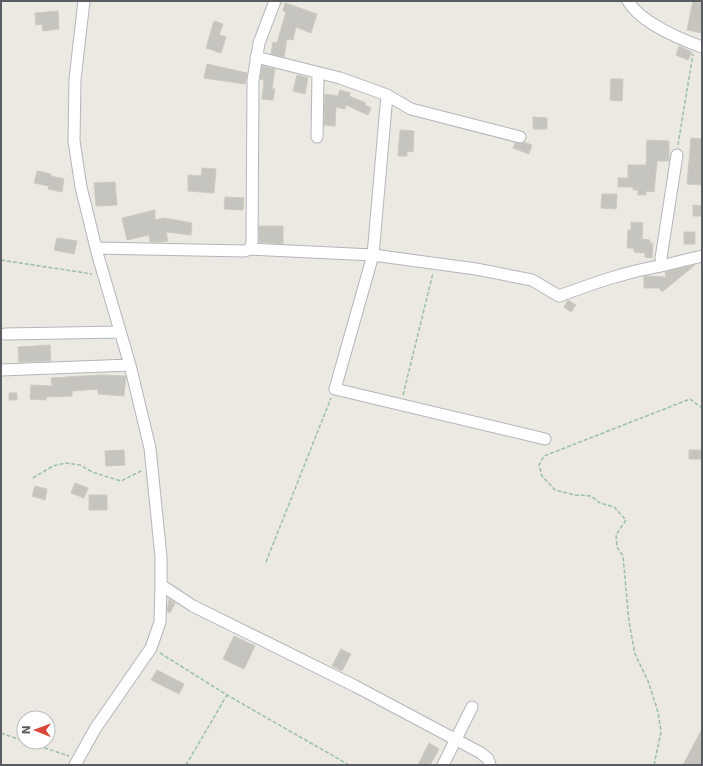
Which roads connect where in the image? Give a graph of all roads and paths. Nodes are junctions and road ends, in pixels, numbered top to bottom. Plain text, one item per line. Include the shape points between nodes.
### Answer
1 (84, 1) edge
2 (275, 1) edge
3 (628, 1) edge
4 (698, 46) edge
5 (256, 57) junction
6 (318, 73) junction
7 (387, 95) junction
8 (317, 137) dead end
9 (520, 137) dead end
10 (677, 155) joint
11 (96, 248) junction
12 (250, 249) junction
13 (373, 255) junction
14 (702, 256) edge
15 (1, 260) edge
16 (436, 263) junction
17 (665, 265) junction
18 (104, 276) junction
19 (120, 332) junction
20 (5, 334) dead end
21 (130, 365) junction
22 (1, 370) edge
23 (335, 389) junction
24 (401, 405) junction
25 (702, 408) edge
26 (545, 439) dead end
27 (152, 467) junction
28 (33, 478) dead end
29 (266, 562) dead end
30 (161, 585) junction
31 (152, 648) junction
32 (227, 695) junction
33 (472, 708) dead end
34 (1, 733) edge
35 (16, 738) edge
36 (457, 740) junction
37 (47, 750) edge
38 (77, 762) edge
39 (489, 762) edge
40 (186, 765) edge
41 (349, 765) edge
42 (443, 765) edge
43 (498, 765) edge
44 (654, 765) edge

1 - 11 street via 75,79 74,141 81,187
2 - 5 street via 258,44
3 - 4 street via 648,21
4 - 10 path
5 - 6 street
5 - 12 street via 253,80
6 - 7 street
6 - 8 street
7 - 9 street via 411,109
7 - 13 street
10 - 17 street via 661,258
11 - 12 street via 245,251
11 - 18 street
12 - 13 street
13 - 16 street
13 - 23 street
14 - 17 street
15 - 18 path
16 - 17 street via 532,280 559,296 602,279 633,270
16 - 24 path
18 - 19 street
19 - 20 street
19 - 21 street
21 - 22 street
21 - 27 street via 150,448
23 - 24 street
23 - 29 path
24 - 26 street
25 - 44 path via 690,399 544,456 539,465 542,476 556,490 591,496 600,503 614,507 626,520 616,535 616,547 623,556 627,607 635,654 648,681 662,732
27 - 28 path via 136,472 121,481 92,472 80,465 65,463 53,466
27 - 30 street
30 - 31 street via 160,622
30 - 36 street via 193,606 349,682
31 - 32 path
31 - 38 street via 95,729
32 - 40 path
32 - 41 path
33 - 36 street
34 - 35 path
36 - 39 street via 481,753
36 - 42 street
37 - 38 path
39 - 43 street

